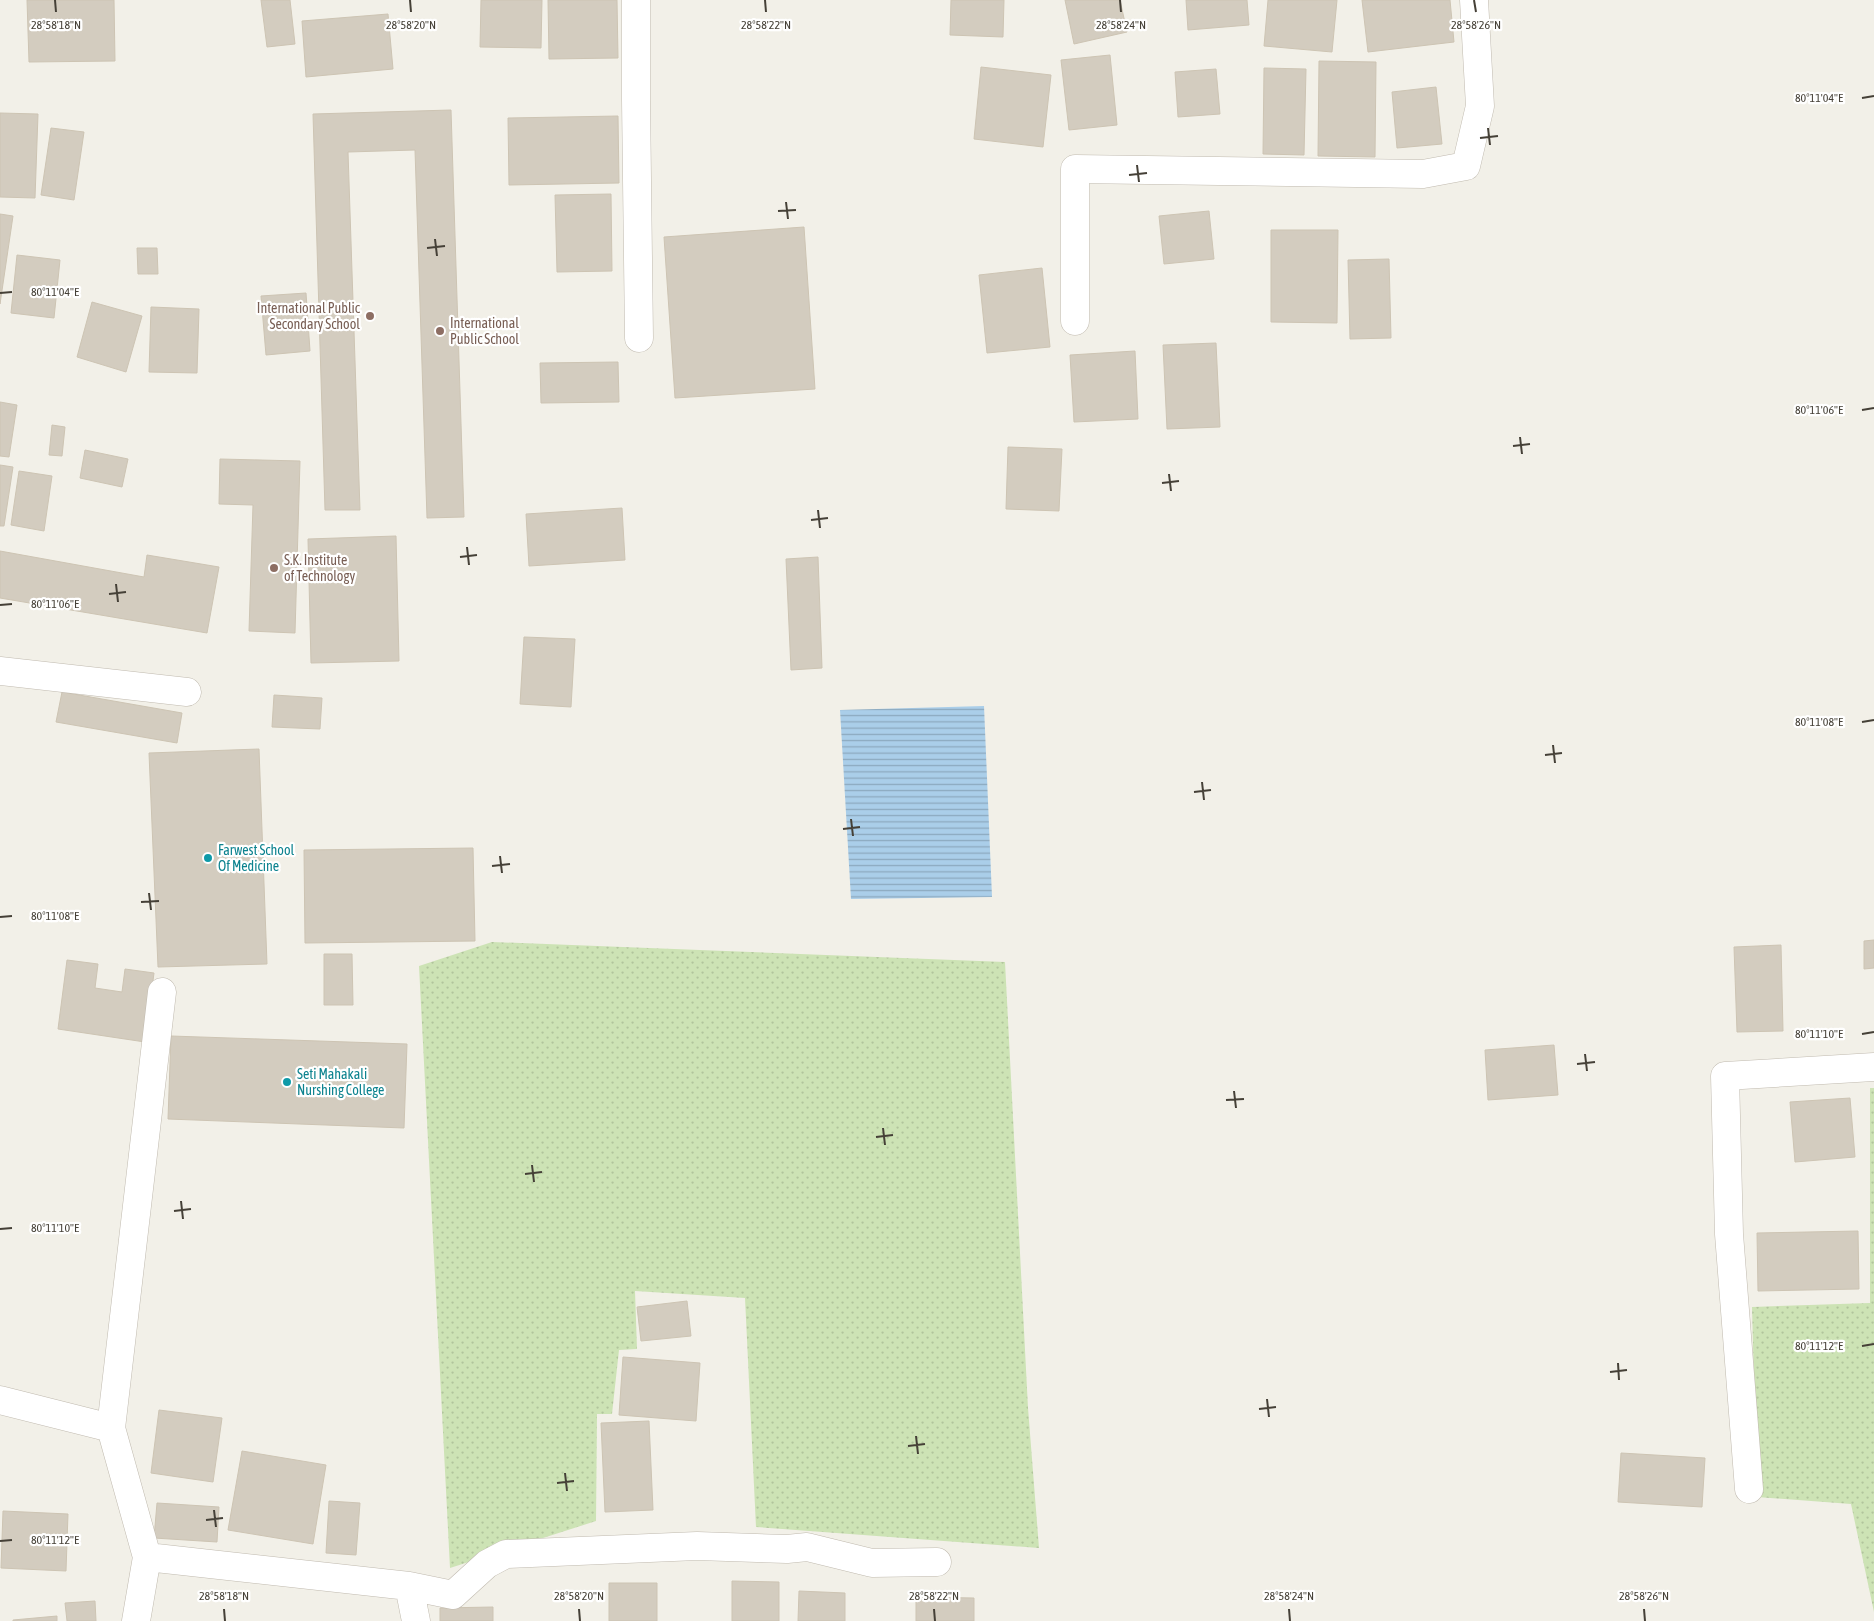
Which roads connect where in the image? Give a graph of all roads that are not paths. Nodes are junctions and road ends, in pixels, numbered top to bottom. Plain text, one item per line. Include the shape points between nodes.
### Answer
1 (636, 0) edge
2 (1474, 0) edge
3 (1075, 321) dead end
4 (640, 338) dead end
5 (0, 671) edge
6 (187, 692) dead end
7 (162, 992) dead end
8 (1874, 1067) edge
9 (0, 1400) edge
10 (111, 1428) junction
11 (1748, 1489) dead end
12 (148, 1558) junction
13 (937, 1562) dead end
14 (408, 1586) junction
15 (136, 1621) edge
16 (416, 1621) edge

1 - 4 street
2 - 3 street via 1480,106 1466,166 1423,174 1074,169
5 - 6 street
7 - 10 street
8 - 11 street via 1725,1076 1730,1234
9 - 10 street
10 - 12 street
12 - 14 street
12 - 15 street
13 - 14 street via 872,1563 808,1547 698,1546 525,1553 506,1554 487,1564 453,1595
14 - 16 street

